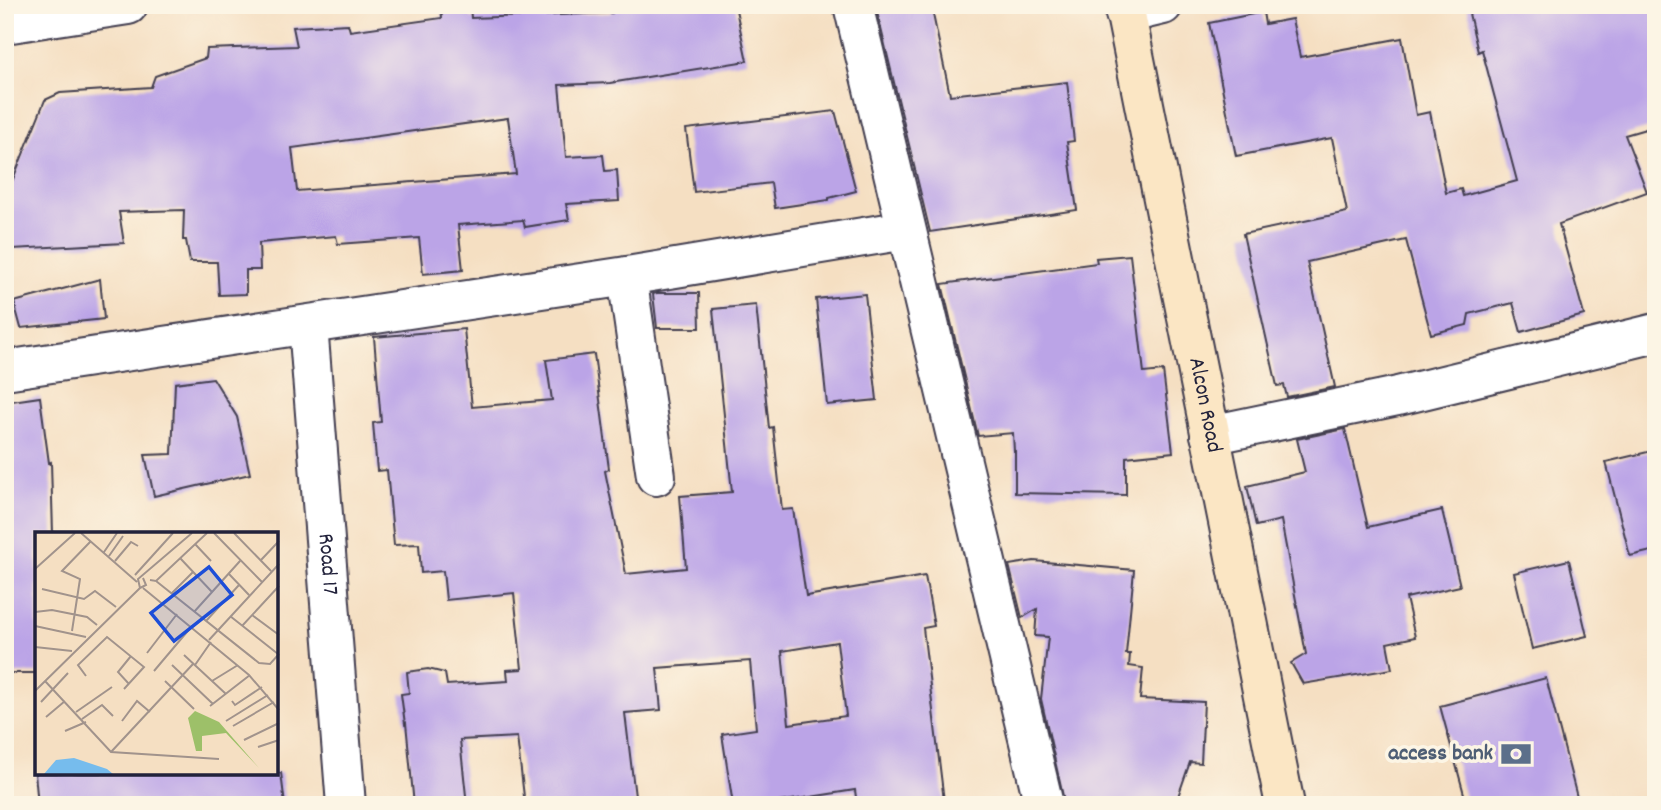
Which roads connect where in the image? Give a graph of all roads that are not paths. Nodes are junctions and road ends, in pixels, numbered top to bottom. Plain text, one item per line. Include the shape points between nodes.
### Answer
1 (128, 5) edge
2 (853, 5) edge
3 (1163, 5) edge
4 (1124, 9) edge
5 (5, 24) edge
6 (906, 230) junction
7 (627, 276) junction
8 (308, 325) junction
9 (1656, 333) edge
10 (5, 370) edge
11 (1210, 435) junction
12 (656, 476) dead end
13 (346, 805) edge
14 (1044, 805) edge
15 (1285, 805) edge

1 - 5 street
2 - 6 street
3 - 4 street
4 - 11 main road, Alcon Road
6 - 7 street
6 - 14 street
7 - 8 street
7 - 12 street
8 - 10 street
8 - 13 street, Road 17
9 - 11 street via 1398,396
11 - 15 main road, Alcon Road

